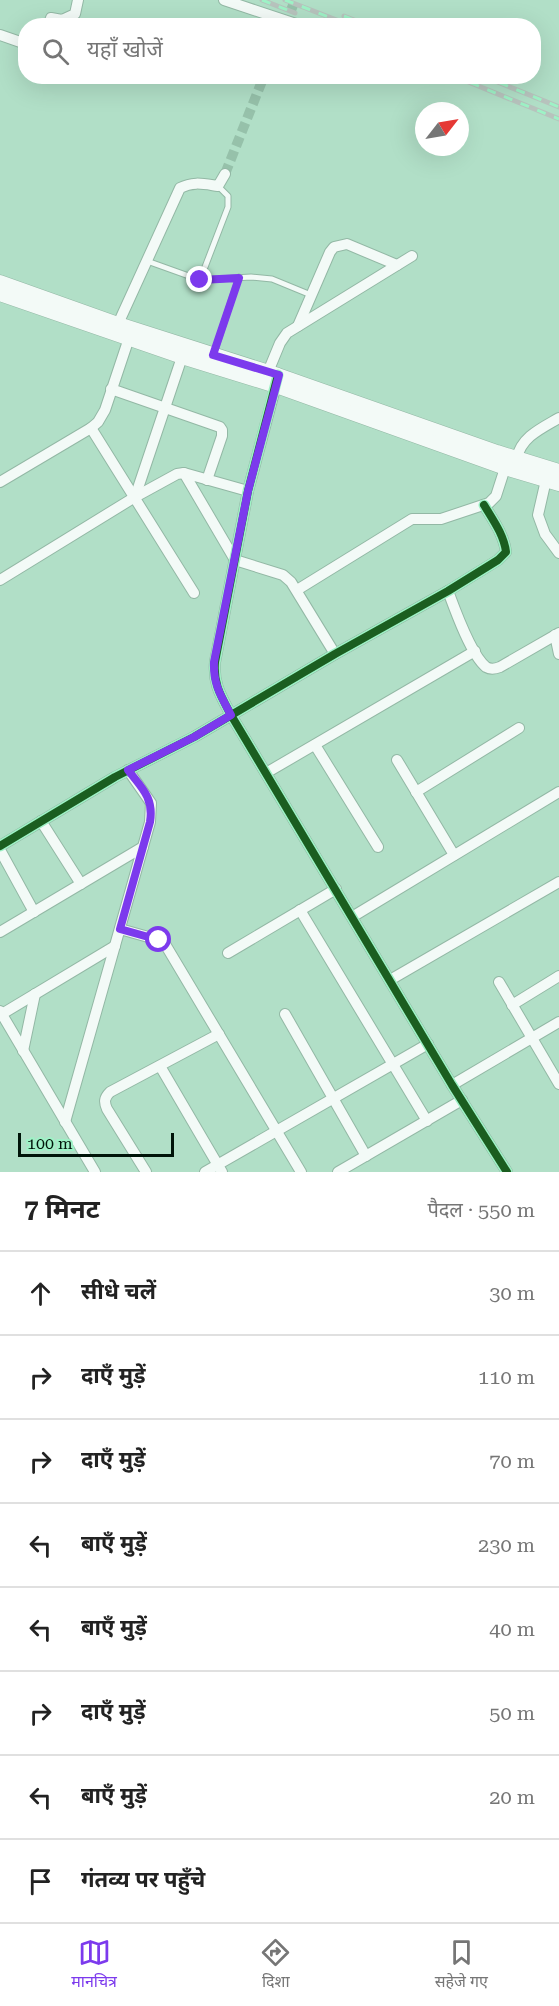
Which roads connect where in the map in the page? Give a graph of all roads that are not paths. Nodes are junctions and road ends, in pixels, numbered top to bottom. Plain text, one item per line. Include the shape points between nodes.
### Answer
1 (78, 0) edge
2 (224, 0) edge
3 (66, 18) edge
4 (278, 18) edge
5 (0, 35) edge
6 (18, 41) edge
7 (225, 174) tunnel mouth
8 (218, 186) junction
9 (412, 256) dead end
10 (147, 261) junction
11 (397, 266) junction
12 (239, 278) junction
13 (200, 280) junction
14 (0, 282) edge
15 (0, 294) edge
16 (311, 295) junction
17 (118, 324) junction
18 (298, 326) junction
19 (131, 334) junction
20 (213, 355) junction
21 (182, 357) junction
22 (274, 378) junction
23 (111, 389) junction
24 (165, 407) junction
25 (559, 418) edge
26 (91, 428) junction
27 (517, 458) junction
28 (505, 468) junction
29 (559, 471) edge
30 (184, 473) junction
31 (207, 480) junction
32 (0, 482) edge
33 (552, 482) edge
34 (248, 491) junction
35 (135, 497) junction
36 (484, 505) junction
37 (559, 553) edge
38 (235, 560) junction
39 (0, 580) edge
40 (297, 590) junction
41 (448, 591) junction
42 (194, 593) dead end
43 (557, 634) edge
44 (475, 651) junction
45 (335, 654) junction
46 (559, 654) edge
47 (231, 715) junction
48 (519, 728) dead end
49 (315, 745) junction
50 (397, 760) dead end
51 (128, 770) junction
52 (266, 773) junction
53 (416, 792) junction
54 (559, 792) edge
55 (41, 821) junction
56 (143, 847) junction
57 (378, 847) dead end
58 (0, 848) edge
59 (454, 855) junction
60 (559, 882) edge
61 (81, 884) junction
62 (336, 890) junction
63 (300, 910) junction
64 (34, 912) junction
65 (352, 917) junction
66 (120, 929) junction
67 (0, 932) edge
68 (115, 945) junction
69 (228, 953) dead end
70 (559, 976) edge
71 (390, 980) junction
72 (499, 982) dead end
73 (35, 994) junction
74 (512, 1005) junction
75 (1, 1013) edge
76 (285, 1014) dead end
77 (559, 1022) edge
78 (219, 1034) junction
79 (531, 1039) junction
80 (428, 1044) junction
81 (23, 1051) junction
82 (394, 1065) junction
83 (160, 1066) junction
84 (559, 1084) edge
85 (452, 1085) junction
86 (333, 1099) junction
87 (462, 1100) junction
88 (427, 1120) junction
89 (65, 1122) junction
90 (277, 1131) junction
91 (366, 1156) junction
92 (220, 1168) edge
93 (95, 1172) edge
94 (146, 1172) edge
95 (205, 1172) edge
96 (301, 1172) edge
97 (338, 1172) edge
98 (507, 1172) edge

1 - 3 street via 75,14
2 - 4 street
5 - 6 street
7 - 8 street
8 - 10 street via 200,183 180,188
8 - 13 lane via 228,196 228,207
9 - 11 street
10 - 13 lane
10 - 17 street
11 - 16 street via 348,244 334,246
11 - 18 street
12 - 13 lane
12 - 16 lane via 272,279
12 - 20 lane
14 - 17 street
15 - 19 street
16 - 18 street
17 - 19 street
18 - 22 street via 280,343
19 - 20 street
19 - 21 street
19 - 23 street
20 - 22 street
21 - 22 street
21 - 24 street
22 - 27 street
22 - 28 street
22 - 34 street
23 - 24 street
23 - 26 street via 105,410
24 - 31 street via 222,430
24 - 35 street
25 - 27 street via 534,433
26 - 32 street
26 - 35 street
27 - 29 street
28 - 33 street
28 - 36 street via 496,495
30 - 31 street
30 - 35 street via 170,476
30 - 38 street
31 - 34 street
33 - 37 street via 537,515
34 - 38 street
35 - 39 street
35 - 42 street
36 - 40 street via 441,519 412,519
36 - 41 street via 500,530 506,552
38 - 40 street via 283,575
38 - 47 street via 214,662 214,677
40 - 45 street
41 - 44 street
41 - 45 street
43 - 44 street via 495,669 486,667
43 - 46 street
44 - 49 street
45 - 47 street
47 - 51 street
47 - 52 street
48 - 53 street
49 - 52 street
49 - 57 street
50 - 53 street
51 - 55 street
51 - 56 street via 151,803
52 - 62 street
53 - 59 street
54 - 59 street
55 - 58 street
55 - 61 street
56 - 61 street
56 - 66 street
58 - 64 street
59 - 65 street
60 - 71 street
61 - 64 street
62 - 63 street
62 - 65 street
63 - 69 street
63 - 82 street
64 - 67 street
65 - 71 street
66 - 68 street
66 - 78 street via 165,944
68 - 73 street
68 - 89 street
70 - 74 street
71 - 80 street
72 - 74 street
73 - 75 street
73 - 81 street
74 - 79 street
75 - 81 street
76 - 86 street
77 - 79 street
78 - 83 street
78 - 90 street
79 - 84 street
79 - 85 street
80 - 82 street
80 - 85 street
81 - 89 street
82 - 86 street
82 - 88 street
83 - 92 street
83 - 94 street via 110,1092 105,1102
85 - 87 street
86 - 90 street
86 - 91 street
87 - 88 street
87 - 98 street
88 - 91 street
89 - 93 street
90 - 92 street
90 - 96 street
91 - 97 street
92 - 95 street

